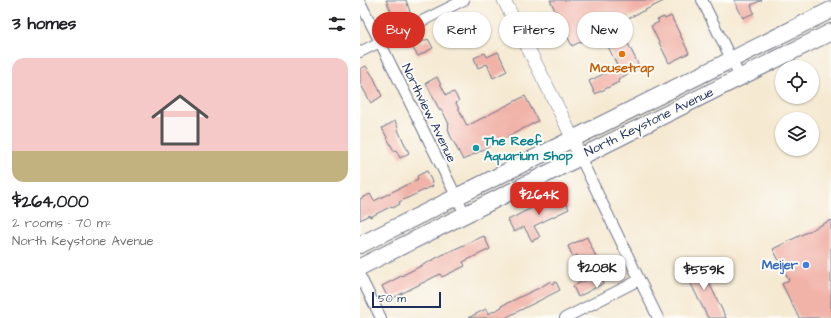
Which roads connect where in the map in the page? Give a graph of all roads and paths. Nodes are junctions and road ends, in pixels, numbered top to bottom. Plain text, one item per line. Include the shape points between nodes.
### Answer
1 (464, 0) edge
2 (504, 0) edge
3 (702, 0) edge
4 (360, 2) edge
5 (831, 10) edge
6 (425, 20) edge
7 (372, 26) edge
8 (831, 32) edge
9 (372, 46) edge
10 (383, 48) edge
11 (360, 52) edge
12 (731, 59) junction
13 (740, 77) junction
14 (573, 138) junction
15 (580, 157) junction
16 (456, 196) junction
17 (465, 214) junction
18 (360, 245) edge
19 (360, 267) edge
20 (360, 276) edge
21 (639, 280) junction
22 (381, 318) edge
23 (565, 318) edge
24 (658, 318) edge

1 - 6 street
2 - 14 street
3 - 12 street
4 - 7 street, Northview Avenue
5 - 12 main road, North Keystone Avenue
8 - 13 main road, North Keystone Avenue
9 - 11 street
10 - 16 street, Northview Avenue
12 - 13 street
12 - 14 main road, North Keystone Avenue
13 - 15 main road, North Keystone Avenue
14 - 15 street
14 - 16 main road, North Keystone Avenue
15 - 17 main road, North Keystone Avenue
15 - 21 street
16 - 17 street, Northview Avenue
16 - 18 main road, North Keystone Avenue
17 - 19 main road, North Keystone Avenue
20 - 22 street
21 - 23 street
21 - 24 street

